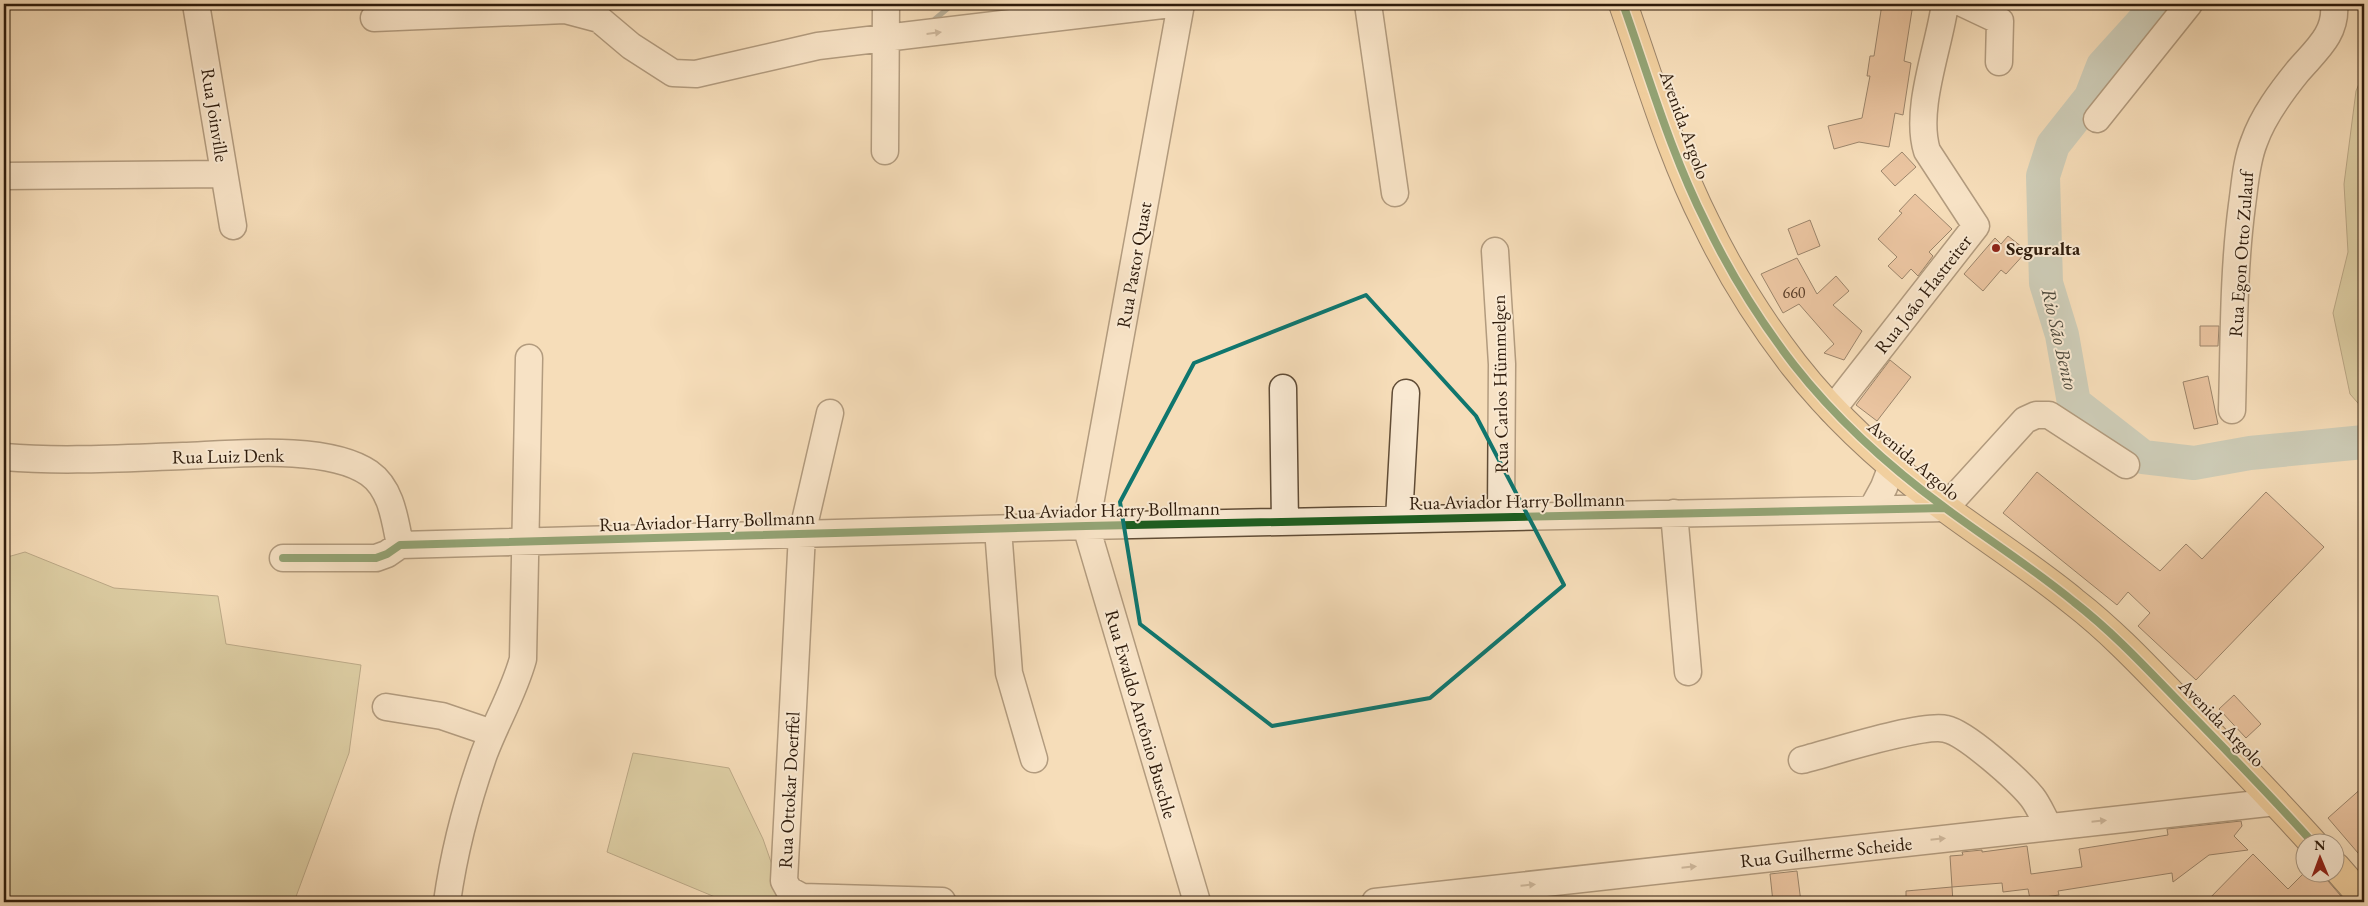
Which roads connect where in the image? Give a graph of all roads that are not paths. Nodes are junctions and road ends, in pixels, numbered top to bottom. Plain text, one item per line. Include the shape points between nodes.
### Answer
1 (196, 4) edge
2 (886, 4) edge
3 (1171, 4) edge
4 (1181, 4) edge
5 (1368, 4) edge
6 (1623, 4) edge
7 (1945, 4) edge
8 (1964, 4) edge
9 (2189, 4) edge
10 (2334, 4) edge
11 (484, 9) edge
12 (374, 18) dead end
13 (885, 39) junction
14 (1999, 62) dead end
15 (2097, 119) dead end
16 (885, 151) dead end
17 (224, 174) junction
18 (4, 176) edge
19 (1395, 193) dead end
20 (233, 226) dead end
21 (1495, 251) dead end
22 (529, 358) dead end
23 (1283, 388) dead end
24 (1406, 393) dead end
25 (1832, 410) junction
26 (2232, 410) dead end
27 (830, 413) dead end
28 (4, 457) edge
29 (2126, 465) dead end
30 (1892, 466) junction
31 (1945, 508) junction
32 (1872, 509) junction
33 (1674, 513) junction
34 (1501, 517) junction
35 (1399, 519) junction
36 (1286, 522) junction
37 (1086, 526) junction
38 (998, 529) junction
39 (802, 534) junction
40 (526, 543) junction
41 (400, 545) junction
42 (283, 558) dead end
43 (1688, 672) dead end
44 (386, 707) dead end
45 (492, 733) junction
46 (1034, 759) dead end
47 (1802, 760) dead end
48 (2276, 802) junction
49 (2049, 827) junction
50 (2305, 834) edge
51 (2346, 878) edge
52 (2364, 899) edge
53 (942, 901) dead end
54 (447, 902) edge
55 (1197, 902) edge
56 (1383, 902) edge

1 - 17 street, Rua Joinville
2 - 13 street
13 -> 3 street
4 - 37 street, Rua Pastor Quast
5 - 19 street
6 - 25 main road, Avenida Argolo via 1705,222 1771,334
7 - 25 street, Rua João Hastreiter via 1923,111 1923,138 1927,151 1976,226
8 - 14 street via 2000,21
9 - 15 street
10 - 26 street, Rua Egon Otto Zulauf via 2334,23 2329,34 2267,115 2248,160 2238,244
11 - 12 street
11 - 13 street via 565,10 598,20 673,73 696,74 818,46
13 - 16 street
17 - 18 street
17 - 20 street, Rua Joinville
21 - 34 street, Rua Carlos Hümmelgen via 1502,364
22 - 40 street
23 - 36 street
24 - 35 street
25 - 30 main road, Avenida Argolo
27 - 39 street
28 - 41 street, Rua Luiz Denk via 287,454 331,458 359,467 381,485 392,510
29 - 31 street via 2050,415 2036,415 2025,420
30 - 31 main road, Avenida Argolo
30 - 32 street
31 - 32 street, Rua Aviador Harry Bollmann
31 - 48 main road, Avenida Argolo via 2096,620
32 - 33 street, Rua Aviador Harry Bollmann
33 - 34 street, Rua Aviador Harry Bollmann
33 - 43 street
34 - 35 street, Rua Aviador Harry Bollmann
35 - 36 street, Rua Aviador Harry Bollmann
36 - 37 street, Rua Aviador Harry Bollmann
37 - 38 street, Rua Aviador Harry Bollmann
37 - 55 street, Rua Ewaldo Antônio Buschle
38 - 39 street, Rua Aviador Harry Bollmann
38 - 46 street via 1009,672
39 - 40 street, Rua Aviador Harry Bollmann
39 - 53 street, Rua Ottokar Doerffel via 784,881 789,890 802,897
40 - 41 street, Rua Aviador Harry Bollmann
40 - 45 street via 523,659 512,692
41 - 42 street, Rua Aviador Harry Bollmann via 376,558
44 - 45 street via 442,716
45 - 54 street via 465,814
47 - 49 street via 1924,729 1946,728 1983,752 2024,789
49 -> 48 street, Rua Guilherme Scheide
48 - 50 main road, Avenida Argolo
56 -> 49 street, Rua Guilherme Scheide
51 - 52 main road

